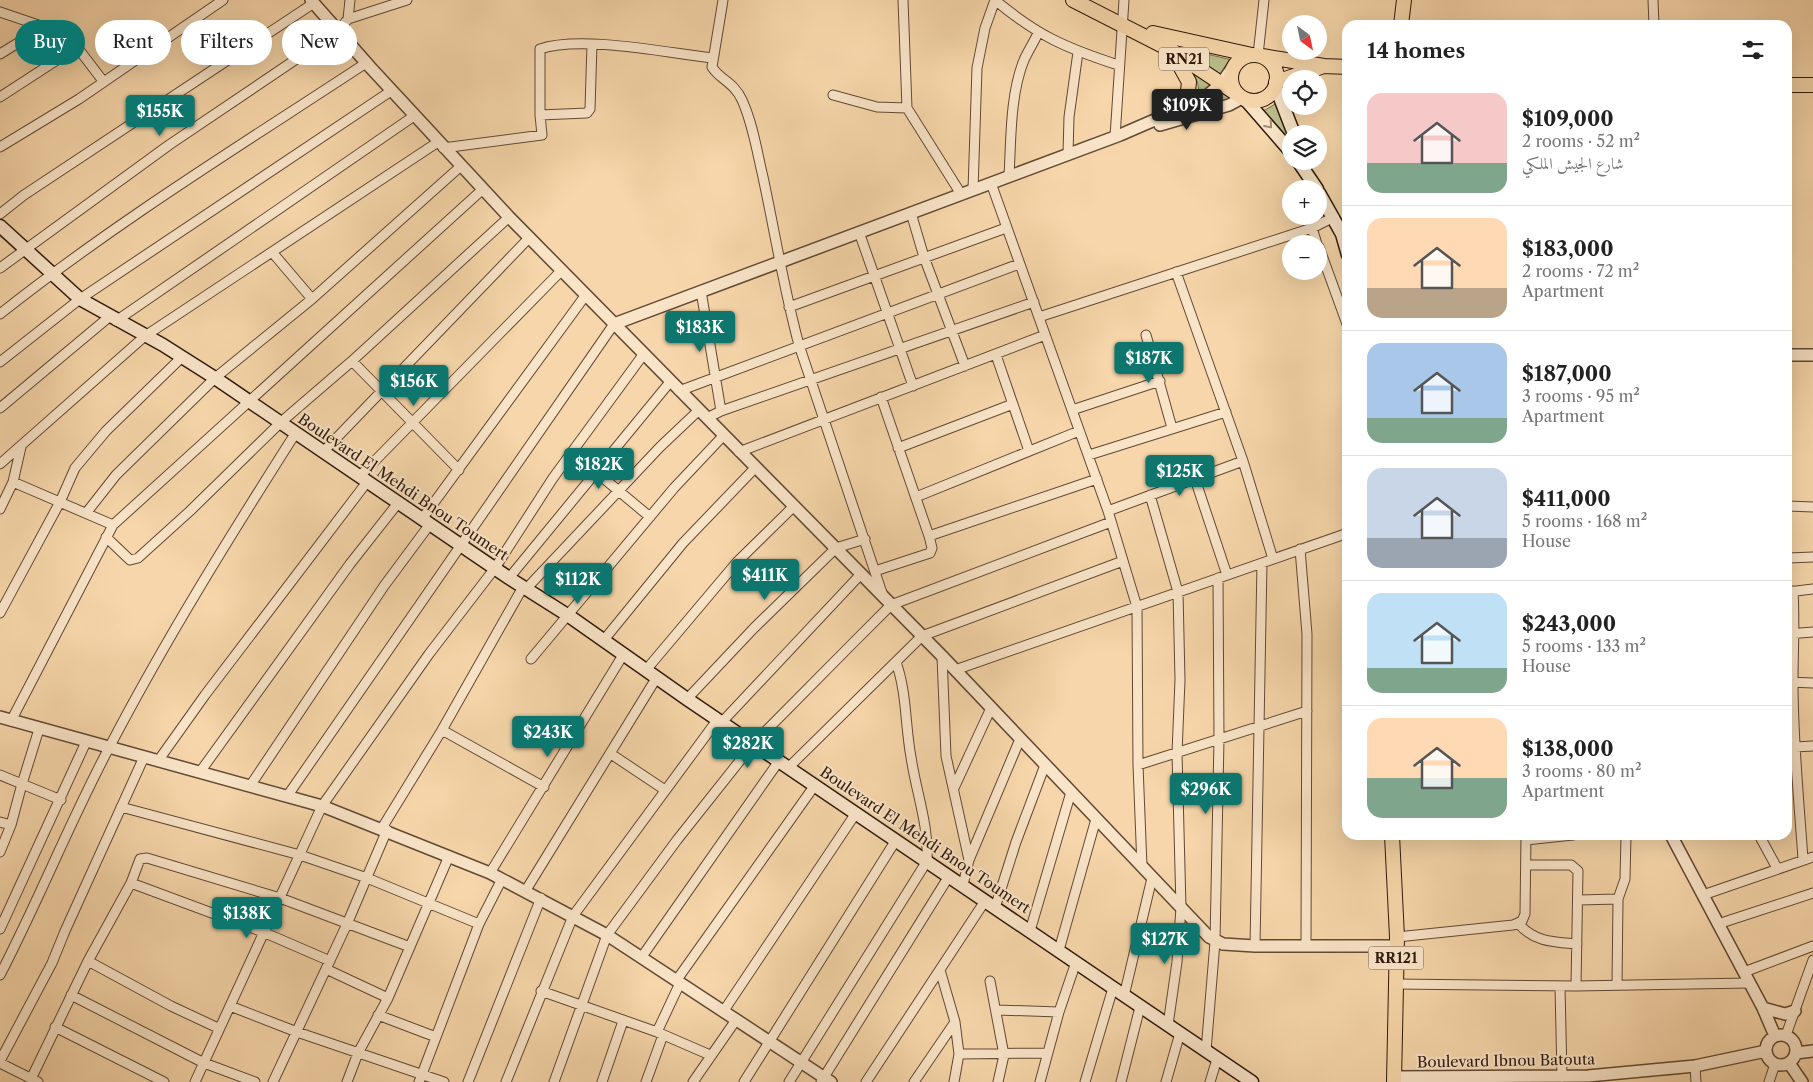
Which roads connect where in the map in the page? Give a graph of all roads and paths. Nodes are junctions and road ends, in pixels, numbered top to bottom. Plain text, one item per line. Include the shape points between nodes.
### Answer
1 (223, 0) edge
2 (350, 0) edge
3 (407, 0) edge
4 (723, 0) edge
5 (903, 0) edge
6 (995, 0) edge
7 (1073, 0) edge
8 (1124, 0) edge
9 (1264, 0) edge
10 (1404, 0) edge
11 (1653, 0) edge
12 (312, 1) edge
13 (0, 12) edge
14 (348, 19) joint
15 (23, 20) edge
16 (328, 20) edge
17 (1402, 20) edge
18 (1654, 20) edge
19 (1125, 25) junction
20 (1038, 33) junction
21 (592, 44) junction
22 (15, 45) edge
23 (1171, 50) junction
24 (1078, 52) junction
25 (357, 53) edge
26 (0, 54) edge
27 (1258, 55) junction
28 (85, 57) edge
29 (712, 58) junction
30 (366, 63) junction
31 (48, 65) edge
32 (288, 65) edge
33 (1118, 65) junction
34 (1324, 66) junction
35 (1342, 66) edge
36 (1232, 68) junction
37 (103, 81) junction
38 (1276, 83) junction
39 (1221, 84) junction
40 (1792, 85) edge
41 (1813, 85) edge
42 (391, 91) junction
43 (833, 95) dead end
44 (0, 97) edge
45 (1242, 97) junction
46 (907, 108) junction
47 (1186, 108) junction
48 (540, 115) junction
49 (414, 116) junction
50 (1291, 125) edge
51 (1118, 136) junction
52 (1282, 142) edge
53 (441, 145) junction
54 (0, 147) edge
55 (1068, 154) junction
56 (461, 166) junction
57 (1009, 176) junction
58 (991, 183) junction
59 (483, 189) junction
60 (973, 190) junction
61 (961, 194) junction
62 (1327, 206) edge
63 (911, 213) junction
64 (0, 214) edge
65 (509, 218) junction
66 (1334, 218) junction
67 (0, 226) edge
68 (1006, 228) junction
69 (1312, 228) junction
70 (859, 232) junction
71 (1342, 232) edge
72 (1315, 235) edge
73 (529, 238) junction
74 (25, 249) junction
75 (272, 252) junction
76 (924, 257) junction
77 (781, 261) junction
78 (1019, 264) junction
79 (0, 268) edge
80 (1327, 269) edge
81 (561, 271) junction
82 (1176, 272) junction
83 (51, 274) junction
84 (873, 276) junction
85 (701, 291) junction
86 (939, 294) junction
87 (585, 296) junction
88 (80, 299) junction
89 (312, 299) junction
90 (1034, 302) junction
91 (789, 307) junction
92 (1342, 310) edge
93 (887, 313) junction
94 (0, 314) edge
95 (1039, 317) junction
96 (112, 319) junction
97 (614, 324) junction
98 (952, 329) junction
99 (1045, 335) junction
100 (1146, 335) dead end
101 (145, 336) junction
102 (799, 345) junction
103 (898, 348) junction
104 (996, 354) junction
105 (644, 355) junction
106 (1792, 355) edge
107 (1813, 355) edge
108 (182, 357) junction
109 (352, 361) junction
110 (0, 362) edge
111 (965, 366) junction
112 (716, 377) junction
113 (215, 378) junction
114 (810, 380) junction
115 (1160, 381) junction
116 (670, 382) junction
117 (913, 386) junction
118 (381, 390) junction
119 (679, 391) junction
120 (881, 397) junction
121 (248, 402) junction
122 (1014, 404) junction
123 (0, 408) edge
124 (1072, 410) junction
125 (721, 411) junction
126 (1226, 412) junction
127 (703, 414) junction
128 (824, 418) junction
129 (280, 423) junction
130 (414, 423) junction
131 (1172, 428) junction
132 (1079, 431) junction
133 (295, 434) junction
134 (724, 435) junction
135 (21, 447) junction
136 (898, 448) junction
137 (1029, 451) junction
138 (323, 452) junction
139 (739, 452) junction
140 (1089, 455) junction
141 (1243, 461) junction
142 (0, 464) edge
143 (755, 468) junction
144 (459, 470) junction
145 (596, 472) junction
146 (1097, 479) junction
147 (1196, 479) junction
148 (363, 480) junction
149 (13, 482) junction
150 (618, 492) junction
151 (1150, 495) junction
152 (916, 496) junction
153 (60, 502) junction
154 (398, 503) junction
155 (794, 506) junction
156 (1792, 506) edge
157 (1813, 507) edge
158 (0, 509) edge
159 (1108, 510) junction
160 (87, 512) junction
161 (650, 517) junction
162 (426, 522) junction
163 (1111, 522) junction
164 (113, 525) junction
165 (1342, 535) edge
166 (929, 536) junction
167 (106, 537) junction
168 (865, 539) junction
169 (460, 544) junction
170 (836, 548) junction
171 (1300, 549) junction
172 (1813, 557) edge
173 (1792, 558) edge
174 (1273, 559) junction
175 (1123, 561) junction
176 (1262, 563) junction
177 (495, 568) junction
178 (875, 571) junction
179 (861, 574) junction
180 (1223, 576) junction
181 (509, 578) junction
182 (524, 588) junction
183 (1813, 588) edge
184 (1792, 591) edge
185 (1178, 592) junction
186 (887, 601) junction
187 (1137, 607) junction
188 (0, 613) edge
189 (569, 616) junction
190 (1813, 632) edge
191 (1792, 633) edge
192 (922, 636) junction
193 (603, 641) junction
194 (623, 655) junction
195 (942, 656) junction
196 (531, 660) dead end
197 (896, 662) junction
198 (646, 670) junction
199 (955, 670) junction
200 (657, 677) junction
201 (1792, 682) edge
202 (1813, 683) edge
203 (688, 699) junction
204 (991, 708) junction
205 (1792, 708) edge
206 (1307, 711) junction
207 (5, 719) edge
208 (720, 720) junction
209 (1258, 727) junction
210 (39, 729) junction
211 (442, 730) junction
212 (1020, 739) junction
213 (1219, 740) junction
214 (86, 742) junction
215 (754, 743) junction
216 (1813, 746) edge
217 (1795, 747) junction
218 (109, 748) junction
219 (1177, 753) junction
220 (611, 754) junction
221 (144, 758) junction
222 (158, 761) junction
223 (784, 764) junction
224 (1045, 765) junction
225 (1138, 766) junction
226 (200, 772) junction
227 (0, 774) edge
228 (22, 784) junction
229 (815, 785) junction
230 (250, 786) junction
231 (544, 787) junction
232 (954, 788) junction
233 (665, 790) junction
234 (1071, 792) junction
235 (288, 795) junction
236 (60, 800) junction
237 (322, 806) junction
238 (121, 807) junction
239 (856, 813) junction
240 (1096, 819) junction
241 (0, 822) edge
242 (11, 825) junction
243 (384, 829) junction
244 (896, 840) junction
245 (1392, 840) edge
246 (1526, 840) edge
247 (1626, 840) edge
248 (1674, 840) edge
249 (1762, 840) edge
250 (0, 852) edge
251 (300, 855) junction
252 (449, 856) junction
253 (1813, 857) edge
254 (1803, 859) junction
255 (927, 860) junction
256 (969, 860) junction
257 (1526, 865) junction
258 (1142, 868) junction
259 (1777, 868) junction
260 (490, 873) junction
261 (949, 876) junction
262 (367, 878) junction
263 (1152, 878) junction
264 (502, 879) junction
265 (131, 883) junction
266 (963, 886) junction
267 (526, 890) junction
268 (1813, 893) edge
269 (1703, 895) junction
270 (280, 898) junction
271 (541, 898) junction
272 (1618, 899) junction
273 (1579, 900) junction
274 (428, 902) junction
275 (990, 904) junction
276 (1181, 908) junction
277 (573, 916) junction
278 (1518, 923) junction
279 (347, 924) junction
280 (479, 924) junction
281 (1718, 924) junction
282 (0, 929) edge
283 (1030, 931) junction
284 (263, 932) junction
285 (607, 935) junction
286 (1215, 942) junction
287 (1396, 942) junction
288 (1577, 944) junction
289 (1254, 946) junction
290 (1306, 946) junction
291 (1813, 946) edge
292 (410, 947) junction
293 (1059, 950) junction
294 (641, 958) junction
295 (88, 962) junction
296 (1076, 962) junction
297 (1812, 964) edge
298 (328, 965) junction
299 (940, 970) junction
300 (1744, 972) junction
301 (0, 975) edge
302 (990, 981) dead end
303 (678, 982) junction
304 (1750, 983) junction
305 (1396, 984) junction
306 (1616, 985) junction
307 (1560, 986) junction
308 (1576, 986) junction
309 (1113, 988) junction
310 (541, 991) junction
311 (71, 995) junction
312 (1124, 996) junction
313 (388, 998) junction
314 (581, 1005) junction
315 (230, 1006) junction
316 (1140, 1008) junction
317 (1763, 1008) junction
318 (997, 1010) junction
319 (1795, 1011) junction
320 (724, 1012) junction
321 (1058, 1012) junction
322 (378, 1015) junction
323 (736, 1020) junction
324 (623, 1021) junction
325 (955, 1022) junction
326 (1168, 1025) junction
327 (55, 1027) junction
328 (218, 1028) junction
329 (297, 1032) junction
330 (660, 1033) junction
331 (1180, 1033) junction
332 (1780, 1035) junction
333 (436, 1037) junction
334 (769, 1042) junction
335 (1206, 1051) junction
336 (1813, 1051) edge
337 (1766, 1052) junction
338 (1796, 1052) junction
339 (358, 1053) junction
340 (1048, 1053) junction
341 (959, 1054) junction
342 (710, 1055) junction
343 (1004, 1055) junction
344 (1217, 1059) junction
345 (0, 1062) edge
346 (204, 1063) junction
347 (801, 1063) junction
348 (1789, 1063) junction
349 (1775, 1064) junction
350 (1695, 1066) junction
351 (1562, 1077) junction
352 (421, 1078) edge
353 (34, 1080) edge
354 (825, 1080) edge
355 (1394, 1080) edge
356 (1481, 1080) edge
357 (164, 1082) edge
358 (195, 1082) edge
359 (256, 1082) edge
360 (274, 1082) edge
361 (347, 1082) edge
362 (444, 1082) edge
363 (468, 1082) edge
364 (506, 1082) edge
365 (554, 1082) edge
366 (602, 1082) edge
367 (646, 1082) edge
368 (693, 1082) edge
369 (744, 1082) edge
370 (788, 1082) edge
371 (866, 1082) edge
372 (914, 1082) edge
373 (954, 1082) edge
374 (998, 1082) edge
375 (1040, 1082) edge
376 (1084, 1082) edge
377 (1121, 1082) edge
378 (1166, 1082) edge
379 (1210, 1082) edge
380 (1252, 1082) edge
381 (1696, 1082) edge
382 (1769, 1082) edge
383 (1802, 1082) edge

1 - 37 street
2 - 14 street
3 - 14 street
4 - 29 street
5 - 46 street
6 - 20 street
6 - 60 street via 985,28 977,68
7 - 19 main road, RN21
8 - 19 street
9 - 27 street
10 - 17 main road
11 - 18 street
12 - 16 street
12 - 64 street
13 - 15 street
19 - 23 main road, RN21
19 - 27 main road, RN21 via 1177,40
19 - 33 street
20 - 24 street
20 - 57 street via 1019,75 1012,119
21 - 29 street
21 - 48 street via 590,109 587,113
21 - 48 street via 540,49
22 - 26 street
23 - 39 main road, RN21
23 - 47 main road via 1189,82
24 - 33 street
24 - 55 street via 1069,117
25 - 30 street
27 - 34 main road, RN21
27 - 36 main road via 1240,59
27 - 38 main road via 1274,66
28 - 37 street
29 - 77 street via 714,71 730,82 743,101
30 - 42 street
30 - 83 street
31 - 44 street
32 - 74 street via 169,145
33 - 51 street
34 - 35 main road, RN21
34 - 38 main road, RN21
36 - 39 street
36 - 45 main road, RN21 via 1232,85
37 - 54 street
38 - 45 main road, RN21 via 1271,93 1260,100
38 - 50 main road
39 - 45 main road, RN21
39 - 47 street
40 - 41 main road
42 - 49 street
42 - 88 street
43 - 46 street via 876,107
45 - 51 street via 1206,112
45 -> 52 main road
46 - 61 street
47 - 51 street
48 - 53 street via 542,136
49 - 53 street
49 - 96 street
51 - 55 street
53 - 56 street
53 - 75 street
55 - 57 street
56 - 59 street
56 - 89 street
57 - 58 street
58 - 60 street
58 - 68 street
59 - 65 street
59 - 121 street
60 - 61 street
61 - 63 street
62 - 66 main road
63 - 70 street
63 - 76 street
65 - 73 street
65 - 109 street
66 - 69 street
66 - 71 main road
67 - 74 main road, Boulevard El Mehdi Bnou Toumert
68 - 76 street
68 - 78 street
69 - 72 street
69 - 82 street
70 - 77 street
70 - 84 street
73 - 81 street
73 - 118 street
74 - 79 street
74 - 83 main road, Boulevard El Mehdi Bnou Toumert
75 - 89 street
75 - 101 street
76 - 84 street
76 - 86 street
77 - 85 street
77 - 91 street
78 - 86 street
78 - 90 street
80 - 92 street
81 - 87 street
81 - 130 street
82 - 95 street
82 - 126 street
83 - 88 main road, Boulevard El Mehdi Bnou Toumert
83 - 94 street
84 - 91 street
84 - 93 street
85 - 97 street
85 - 112 street
86 - 93 street
86 - 98 street
87 - 97 street
87 - 144 street
88 - 96 main road, Boulevard El Mehdi Bnou Toumert
88 - 110 street
89 - 113 street
90 - 95 street
90 - 98 street
91 - 102 street
93 - 102 street
93 - 103 street
95 - 99 street
96 - 101 main road, Boulevard El Mehdi Bnou Toumert
96 - 123 street
97 - 105 street
97 - 169 street
98 - 103 street
98 - 111 street
99 - 104 street
99 - 124 street
100 - 115 street
101 - 108 main road, Boulevard El Mehdi Bnou Toumert
101 - 135 street
102 - 112 street
102 - 114 street
103 - 114 street
103 - 117 street
104 - 111 street
104 - 122 street
105 - 116 street
105 - 177 street via 553,478
106 - 107 street
108 - 113 main road, Boulevard El Mehdi Bnou Toumert
108 - 153 street via 85,454
109 - 118 street
109 - 129 street
111 - 117 street
112 - 119 street
112 - 125 street
113 - 121 main road, Boulevard El Mehdi Bnou Toumert
113 - 160 street via 116,475
114 - 125 street
114 - 128 street
115 - 124 street
115 - 131 street
116 - 119 street
116 - 145 street
117 - 120 street
118 - 130 street
118 - 138 street
119 - 127 street
120 - 128 street
120 - 136 street
121 - 129 main road, Boulevard El Mehdi Bnou Toumert
121 - 164 street
122 - 136 street
122 - 137 street
124 - 132 street
125 - 127 street
126 - 131 street
126 - 141 street
127 - 134 street
127 - 150 street via 660,447
128 - 139 street
128 - 168 street
129 - 133 main road, Boulevard El Mehdi Bnou Toumert
129 - 167 street via 138,558 130,560
130 - 144 street
130 - 148 street
131 - 140 street
132 - 137 street
132 - 140 street
133 - 138 main road, Boulevard El Mehdi Bnou Toumert
133 - 218 street via 209,569
134 - 139 street
134 - 161 street
135 - 142 street
135 - 149 street
136 - 152 street
137 - 152 street
138 - 148 main road, Boulevard El Mehdi Bnou Toumert
139 - 143 street
140 - 146 street
141 - 147 street
141 - 174 street
143 - 155 street
143 - 193 street via 683,543
144 - 162 street
145 - 150 street
145 - 181 street
146 - 159 street
146 - 166 street
147 - 151 street
147 - 180 street
148 - 154 main road, Boulevard El Mehdi Bnou Toumert
148 - 222 street
149 - 153 street
149 - 158 street
150 - 161 street
150 - 182 street
151 - 159 street
151 - 185 street
152 - 166 street
153 - 160 street
153 - 188 street
154 - 162 main road, Boulevard El Mehdi Bnou Toumert
154 - 226 street
155 - 170 street
155 - 198 street via 737,562
156 - 157 street
159 - 163 street
160 - 164 street
161 - 189 street
162 - 169 main road, Boulevard El Mehdi Bnou Toumert
162 - 230 street
163 - 175 street
163 - 186 street
164 - 167 street
165 - 171 street
166 - 178 street via 930,553
167 - 207 street
168 - 170 street
168 - 178 street
169 - 177 main road, Boulevard El Mehdi Bnou Toumert
169 - 235 street
170 - 179 street
170 - 203 street via 754,628
171 - 174 street
171 - 206 street via 1307,634
172 - 173 street
174 - 176 street
175 - 187 street
175 - 192 street
176 - 180 street
176 - 209 street
177 - 181 main road, Boulevard El Mehdi Bnou Toumert
177 - 237 street via 429,654
178 - 186 street
179 - 186 street
179 - 208 street
180 - 185 street
180 - 213 street
181 - 182 main road, Boulevard El Mehdi Bnou Toumert
182 - 189 main road, Boulevard El Mehdi Bnou Toumert
182 - 211 street
183 - 184 street
185 - 187 street
185 - 219 street via 1180,680
186 - 192 street
186 - 215 street
187 - 199 street
187 - 225 street
189 - 193 main road, Boulevard El Mehdi Bnou Toumert
189 - 196 street
190 - 191 street
192 - 195 street
192 - 197 street
193 - 194 main road, Boulevard El Mehdi Bnou Toumert
194 - 198 main road, Boulevard El Mehdi Bnou Toumert
194 - 231 street
195 - 199 street
195 - 232 street via 945,746
197 - 223 street
197 - 255 street via 904,692 911,756 927,834
198 - 200 main road, Boulevard El Mehdi Bnou Toumert
199 - 204 street
200 - 203 main road, Boulevard El Mehdi Bnou Toumert
200 - 220 street
201 - 202 street
203 - 208 main road, Boulevard El Mehdi Bnou Toumert
204 - 212 street
204 - 232 street
205 - 217 street
206 - 209 street
206 - 290 street
207 - 210 street
208 - 215 main road, Boulevard El Mehdi Bnou Toumert
208 - 233 street
209 - 213 street
209 - 289 street
210 - 214 street
210 - 228 street
211 - 231 street
211 - 243 street
212 - 224 street
212 - 256 street
213 - 219 street
213 - 286 street
214 - 218 street
214 - 236 street
215 - 223 main road, Boulevard El Mehdi Bnou Toumert
215 - 285 street
216 - 217 street
217 - 254 street
218 - 221 street
218 - 301 street
219 - 225 street
219 - 276 street
220 - 233 street
220 - 267 street
221 - 222 street
221 - 238 street
222 - 226 street
223 - 229 main road, Boulevard El Mehdi Bnou Toumert
223 - 294 street
224 - 234 street
224 - 275 street
225 - 258 street
226 - 230 street
227 - 228 street
228 - 236 street
228 - 242 street
229 - 239 main road, Boulevard El Mehdi Bnou Toumert
229 - 303 street
230 - 235 street
231 - 260 street
232 - 256 street
233 - 277 street
234 - 240 street
234 - 283 street
235 - 237 street
236 - 282 street
237 - 243 street
237 - 251 street
238 - 251 street
238 - 345 street via 52,963
239 - 244 main road, Boulevard El Mehdi Bnou Toumert
239 - 320 street
240 - 258 street
240 - 293 street
241 - 242 street
242 - 250 street
243 - 252 street
243 - 262 street
244 - 255 main road, Boulevard El Mehdi Bnou Toumert
244 - 334 street
245 - 287 main road, RR121
246 - 257 street
247 - 272 street via 1625,879
248 - 269 street
249 - 259 street
251 - 262 street
251 - 270 street
252 - 260 street
252 - 274 street
253 - 254 street
254 - 259 street
255 - 261 main road, Boulevard El Mehdi Bnou Toumert
255 - 347 street
256 - 266 street
257 - 273 street via 1574,866 1579,877
257 - 278 street via 1525,914
258 - 263 street
259 - 269 street
260 - 264 street
261 - 266 main road, Boulevard El Mehdi Bnou Toumert
261 - 354 street
262 - 274 street
262 - 279 street
263 - 276 street
263 - 312 street
264 - 267 street
264 - 280 street
265 - 270 street via 144,858
265 - 284 street
265 - 295 street
266 - 275 main road, Boulevard El Mehdi Bnou Toumert
267 - 271 street
268 - 281 street
269 - 281 street
270 - 279 street
270 - 284 street
271 - 277 street
271 - 363 street
272 - 273 street
272 - 306 street
273 - 288 street
274 - 280 street
274 - 292 street
275 - 283 main road, Boulevard El Mehdi Bnou Toumert
275 - 299 street
276 - 286 street
276 - 326 street
277 - 285 street
277 - 310 street
278 - 287 street
278 - 288 street via 1528,934 1542,941
279 - 292 street
279 - 298 street
280 - 333 street
281 - 300 street
283 - 293 main road, Boulevard El Mehdi Bnou Toumert
284 - 298 street
284 - 315 street
285 - 294 street
285 - 314 street
286 - 289 street
286 - 335 street
287 - 290 street
287 - 305 main road, RR121
288 - 308 street
289 - 290 street
291 - 300 street
292 - 313 street
293 - 296 main road, Boulevard El Mehdi Bnou Toumert
294 - 303 street
295 - 311 street
295 - 328 street
296 - 309 main road, Boulevard El Mehdi Bnou Toumert
296 - 321 street
297 - 319 street
298 - 313 street
298 - 329 street
299 - 325 street
299 - 371 street
300 - 304 street
302 - 318 street
303 - 320 street
303 - 330 street
304 - 306 street
304 - 317 street
305 - 307 street
305 - 355 main road, RR121
306 - 308 street
307 - 308 street
307 - 351 street
309 - 312 main road, Boulevard El Mehdi Bnou Toumert
309 - 376 street
310 - 314 street
310 - 364 street
311 - 327 street
311 - 346 street
312 - 316 main road, Boulevard El Mehdi Bnou Toumert
313 - 322 street
314 - 324 street
314 - 365 street
315 - 328 street
315 - 329 street
316 - 326 main road, Boulevard El Mehdi Bnou Toumert
316 - 377 street
317 - 319 street via 1785,1014
317 - 332 street
318 - 321 street
318 - 343 street
319 - 332 street
320 - 323 street
321 - 340 street
322 - 333 street
322 - 339 street
323 - 334 street
323 - 342 street
324 - 330 street
324 - 366 street
325 - 341 street
325 - 372 street
326 - 331 main road, Boulevard El Mehdi Bnou Toumert
327 - 353 street
327 - 357 street
328 - 346 street
329 - 339 street
329 - 360 street
330 - 342 street
330 - 367 street
331 - 335 main road, Boulevard El Mehdi Bnou Toumert
331 - 378 street
332 - 337 street via 1768,1042
332 - 338 street via 1794,1042
333 - 352 street
334 - 347 street
334 - 369 street
335 - 344 main road, Boulevard El Mehdi Bnou Toumert
336 - 338 street
337 - 349 street via 1768,1059
337 - 350 street, Boulevard Ibnou Batouta
338 - 348 street
339 - 352 street
339 - 361 street
340 - 343 street
340 - 375 street
341 - 343 street
341 - 373 street
342 - 368 street
343 - 374 street
344 - 379 street
344 - 380 main road, Boulevard El Mehdi Bnou Toumert
345 - 353 street
346 - 358 street
346 - 359 street
347 - 354 street
347 - 370 street
348 - 349 street
348 - 383 street
349 - 382 street
350 - 351 street, Boulevard Ibnou Batouta
350 - 381 street
351 - 356 street, Boulevard Ibnou Batouta
352 - 362 street
355 - 356 street, Boulevard Ibnou Batouta

